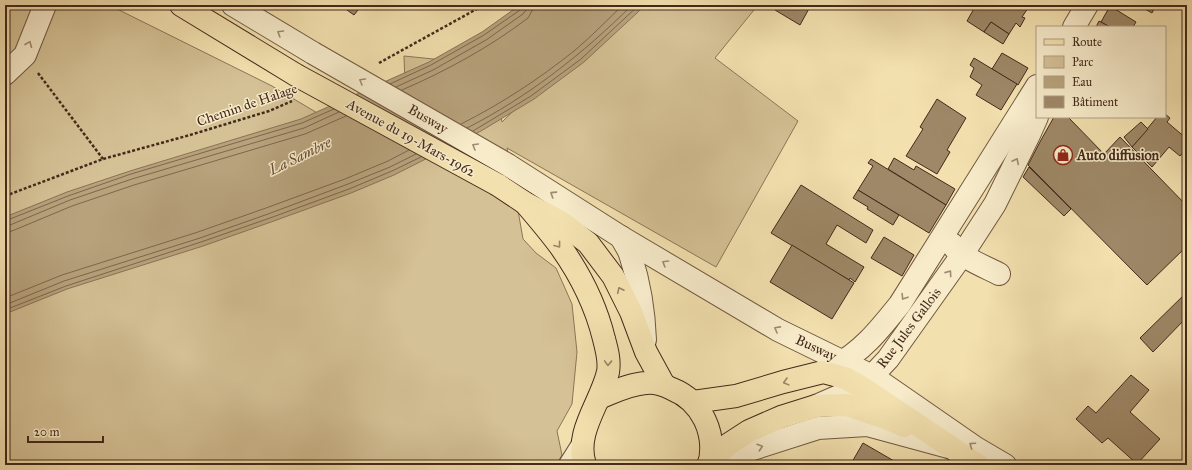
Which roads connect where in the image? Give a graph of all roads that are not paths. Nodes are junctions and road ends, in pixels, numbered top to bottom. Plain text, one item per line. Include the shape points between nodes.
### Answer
1 (45, 5) edge
2 (181, 5) edge
3 (233, 5) edge
4 (5, 74) edge
5 (1036, 90) edge
6 (1029, 114) edge
7 (525, 203) junction
8 (622, 237) junction
9 (962, 255) junction
10 (999, 274) dead end
11 (646, 352) junction
12 (844, 361) junction
13 (824, 372) junction
14 (865, 380) junction
15 (664, 385) junction
16 (599, 398) junction
17 (694, 402) junction
18 (816, 406) junction
19 (951, 448) junction
20 (584, 456) edge
21 (709, 464) edge
22 (570, 465) edge
23 (978, 465) edge
24 (1006, 465) edge

4 -> 1 street via 25,55
2 - 7 main road, Avenue du 19-Mars-1962, bridge via 296,75 498,185
8 -> 3 street, Busway, bridge via 508,165
5 - 6 street, Rue Jules Gallois
6 - 9 street via 1006,148 952,244
6 -> 12 street, Rue Jules Gallois via 900,304 877,333
11 -> 7 main road via 631,312 613,276 588,243 561,222
7 -> 16 main road via 560,247 582,282 600,322 608,355 608,371
8 - 11 street via 630,253 637,281 645,325
12 -> 8 street, Busway via 778,330
9 - 10 street
14 -> 9 street, Rue Jules Gallois via 888,359
11 - 15 main road
12 - 13 street, Rue Jules Gallois
12 - 14 street, Busway
13 - 14 main road
13 -> 17 main road, Rue Jules Gallois via 736,396
14 - 18 street, Rue Jules Gallois via 848,392
14 - 19 main road
24 -> 14 street, Busway
15 - 16 main road via 631,385
15 - 17 main road
16 - 20 main road via 585,430
17 - 21 main road via 709,430
18 - 19 main road via 847,405 891,420
18 - 21 main road, Rue Jules Gallois via 748,431 728,444
21 -> 19 street via 818,428 867,425
19 - 23 main road
20 - 22 street

